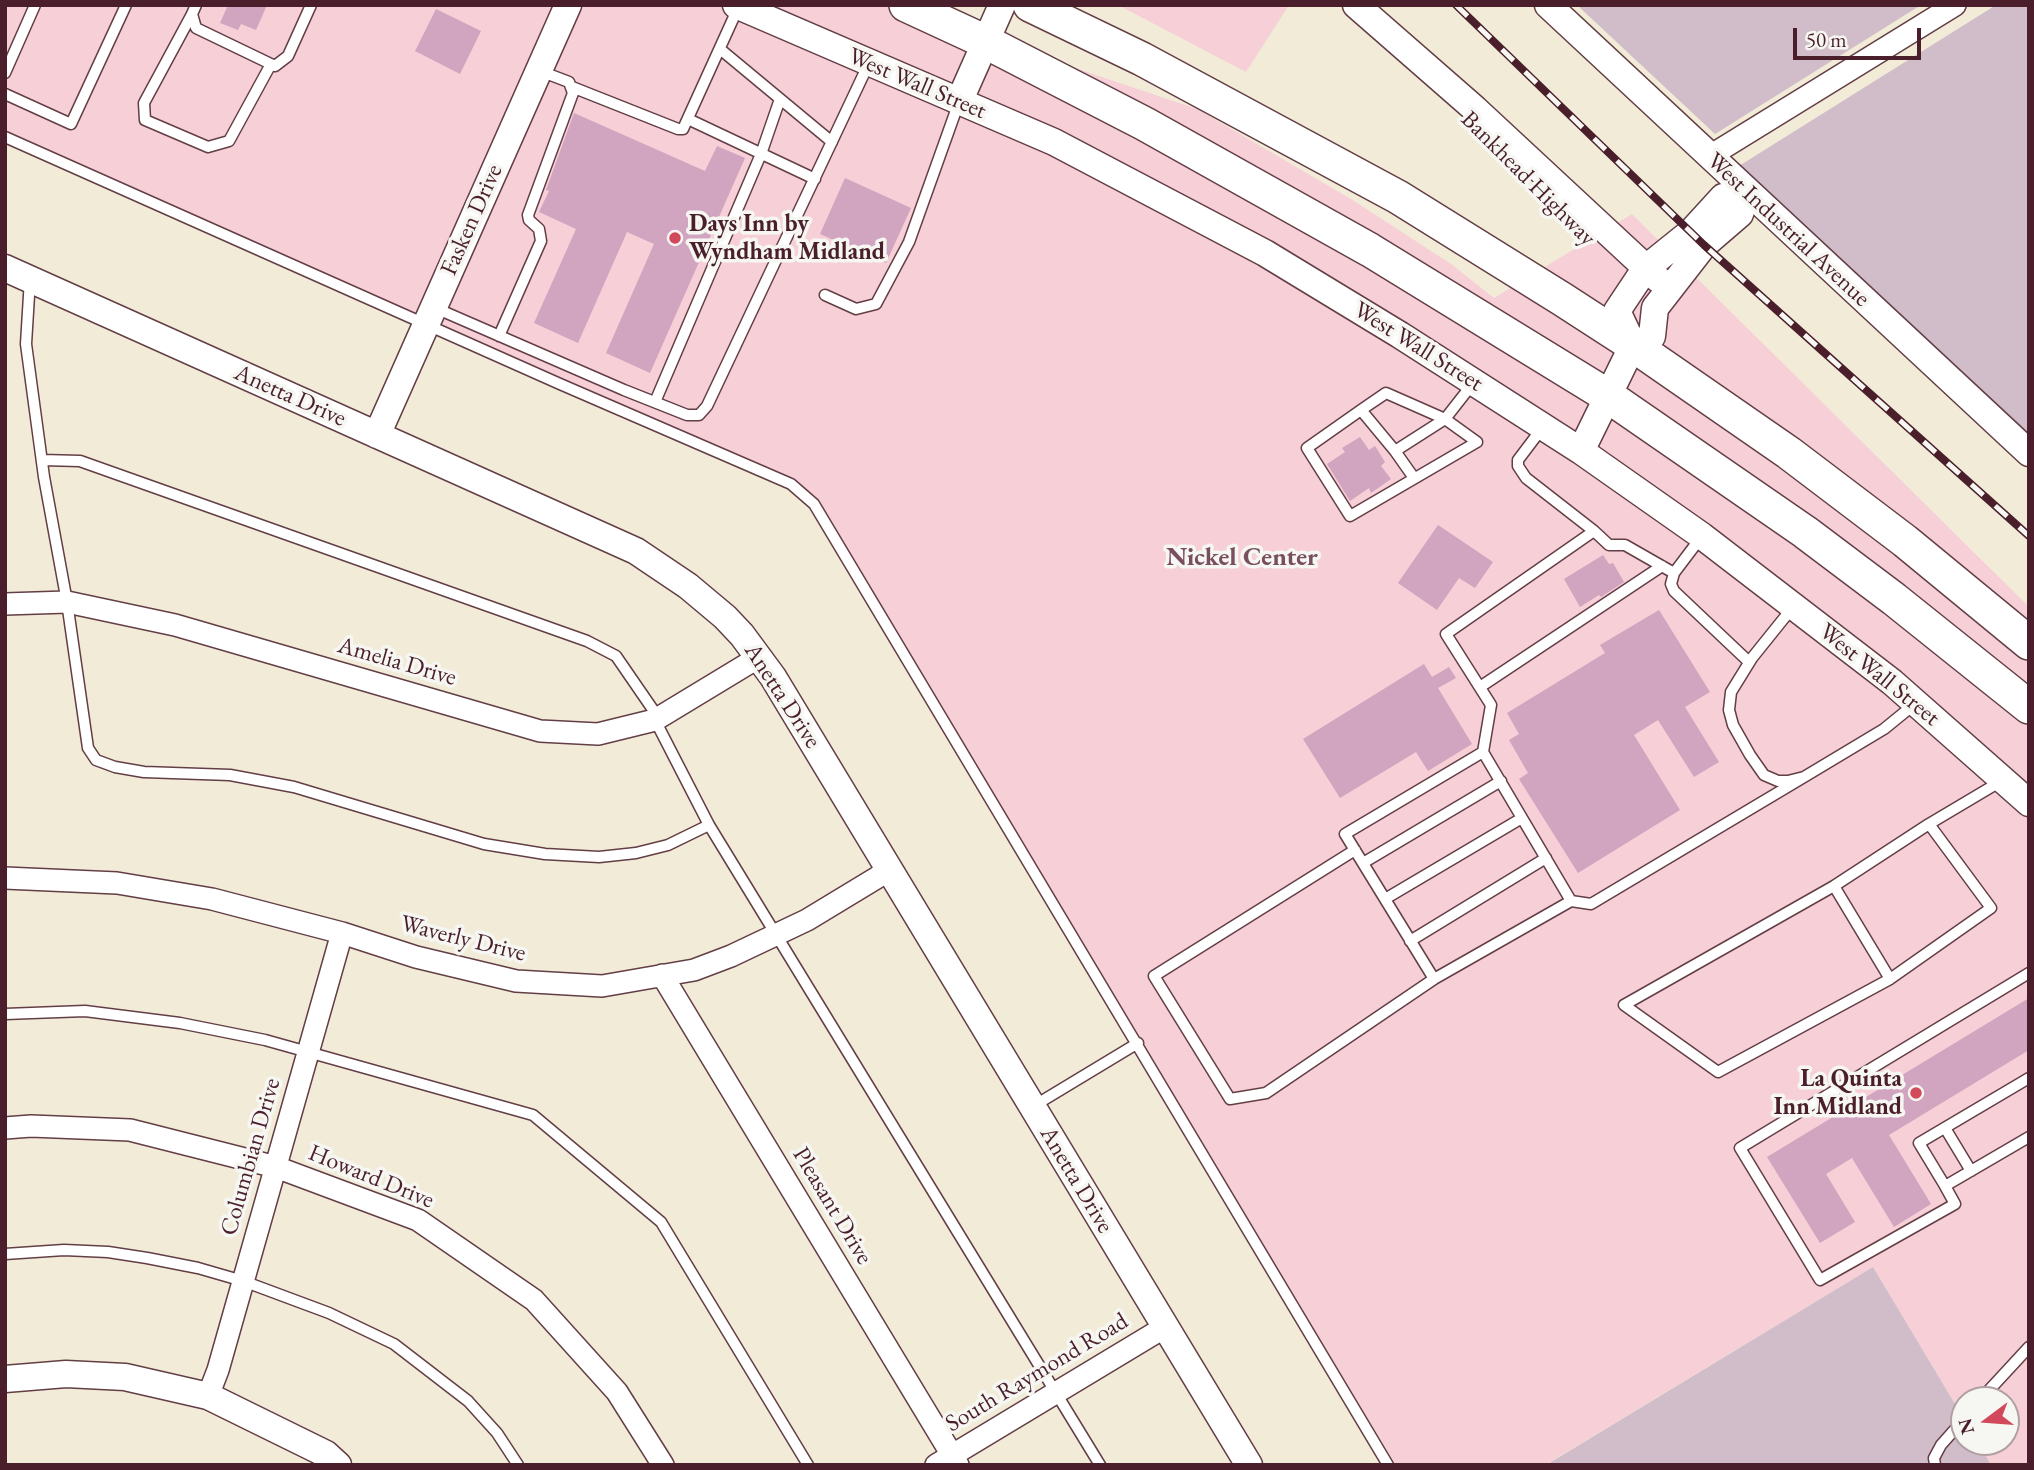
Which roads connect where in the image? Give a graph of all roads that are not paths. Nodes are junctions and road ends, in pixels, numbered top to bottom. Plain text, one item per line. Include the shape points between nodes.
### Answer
1 (34, 5) edge
2 (126, 5) edge
3 (311, 5) edge
4 (569, 5) edge
5 (906, 5) edge
6 (1002, 5) edge
7 (1030, 5) edge
8 (1356, 5) edge
9 (1548, 5) edge
10 (1955, 5) edge
11 (737, 6) edge
12 (194, 10) edge
13 (986, 42) junction
14 (720, 49) junction
15 (869, 63) junction
16 (271, 64) junction
17 (539, 71) junction
18 (5, 73) edge
19 (572, 87) junction
20 (5, 94) edge
21 (780, 99) junction
22 (959, 103) junction
23 (688, 120) junction
24 (5, 137) edge
25 (832, 142) junction
26 (761, 154) junction
27 (1710, 156) junction
28 (814, 179) junction
29 (1746, 192) junction
30 (5, 268) edge
31 (1645, 269) junction
32 (30, 279) junction
33 (1670, 289) junction
34 (825, 295) dead end
35 (430, 315) junction
36 (499, 336) junction
37 (1633, 345) junction
38 (1474, 382) junction
39 (1608, 396) junction
40 (654, 402) junction
41 (1361, 410) junction
42 (1445, 419) junction
43 (1544, 427) junction
44 (377, 435) junction
45 (1395, 450) junction
46 (1581, 451) junction
47 (2029, 453) edge
48 (42, 460) junction
49 (1414, 478) junction
50 (1594, 531) junction
51 (1702, 536) junction
52 (1662, 566) junction
53 (1674, 573) junction
54 (67, 602) junction
55 (5, 604) edge
56 (1794, 607) junction
57 (2029, 643) edge
58 (759, 657) junction
59 (1749, 662) junction
60 (1480, 687) junction
61 (1916, 703) junction
62 (2029, 707) edge
63 (656, 719) junction
64 (1483, 752) junction
65 (1804, 777) junction
66 (2003, 780) junction
67 (1501, 781) junction
68 (2029, 803) edge
69 (1522, 818) junction
70 (1929, 824) junction
71 (709, 825) junction
72 (1354, 850) junction
73 (1546, 858) junction
74 (1363, 863) junction
75 (889, 868) junction
76 (5, 878) edge
77 (1834, 886) junction
78 (1385, 900) junction
79 (1572, 901) junction
80 (342, 933) junction
81 (776, 935) junction
82 (1410, 940) junction
83 (2029, 973) edge
84 (662, 975) junction
85 (1434, 979) junction
86 (1890, 979) junction
87 (5, 1014) edge
88 (1138, 1043) junction
89 (308, 1053) junction
90 (2029, 1078) edge
91 (1032, 1107) junction
92 (5, 1128) edge
93 (1945, 1128) junction
94 (2029, 1137) edge
95 (276, 1167) junction
96 (1972, 1171) junction
97 (1945, 1186) junction
98 (5, 1254) edge
99 (243, 1281) junction
100 (1165, 1327) junction
101 (2029, 1347) edge
102 (5, 1379) edge
103 (1993, 1386) edge
104 (1056, 1392) junction
105 (208, 1396) junction
106 (1950, 1435) edge
107 (948, 1461) edge
108 (338, 1465) edge
109 (518, 1465) edge
110 (663, 1465) edge
111 (808, 1465) edge
112 (1100, 1465) edge
113 (1249, 1465) edge
114 (1388, 1465) edge
115 (1935, 1465) edge

1 - 18 lane
2 - 20 lane via 71,124
3 - 16 lane via 288,56 275,66
4 - 17 street, Fasken Drive
5 - 13 main road
6 - 13 street
7 - 37 main road via 1142,59 1398,197
8 - 31 street, Bankhead Highway
9 - 27 street, West Industrial Avenue
10 - 27 street
11 - 14 lane
11 - 15 street, West Wall Street
12 - 16 lane via 196,28
12 - 16 lane via 144,103 145,120 208,147 229,141
13 - 22 street
13 - 39 main road via 1145,124 1370,250
14 - 21 lane
14 - 23 lane
15 - 22 street, West Wall Street
15 - 25 lane
17 - 19 lane
17 - 35 street, Fasken Drive
19 - 23 lane via 678,129
19 - 36 lane via 528,215 539,229 541,241
21 - 25 lane
21 - 26 lane
22 - 34 lane via 909,242 876,304 856,309
22 - 38 street, West Wall Street via 1054,142 1265,253
23 - 26 lane
24 - 35 lane
25 - 28 lane
26 - 28 lane
26 - 40 lane
27 - 29 street, West Industrial Avenue
28 - 40 lane via 708,406 699,415 687,415
29 - 31 street via 1723,198 1691,232
29 - 33 street via 1740,214 1704,245
29 - 47 street, West Industrial Avenue
30 - 32 street, Anetta Drive
31 - 33 street, Bankhead Highway
31 - 37 street via 1617,311
32 - 44 street, Anetta Drive
32 - 48 lane via 26,344
33 - 37 street via 1655,308 1651,336
35 - 36 lane
35 - 44 street, Fasken Drive
35 - 88 lane via 560,384 791,484 814,504
36 - 40 lane
37 - 39 street
37 - 57 main road via 1905,541
38 - 42 lane
38 - 43 street, West Wall Street
39 - 46 street
39 - 62 main road via 1805,532
41 - 42 lane via 1386,393
41 - 45 lane
41 - 49 lane via 1307,448 1350,516
42 - 45 lane
42 - 49 lane via 1477,442
43 - 46 street, West Wall Street
43 - 50 lane via 1518,466 1526,478
44 - 58 street, Anetta Drive via 636,551 704,598
45 - 49 lane
46 - 51 street, West Wall Street
48 - 54 lane
48 - 63 lane via 80,461 587,641 616,656
50 - 52 lane via 1609,545 1625,545
50 - 60 lane via 1446,634
51 - 53 lane
51 - 56 street, West Wall Street
52 - 53 lane
52 - 60 lane
53 - 59 lane via 1674,591
54 - 55 street, Amelia Drive
54 - 63 street, Amelia Drive via 175,625 540,731 598,734
54 - 71 lane via 88,748 96,760 116,767 230,775 294,787 484,844 545,854 599,857 636,853 667,845
56 - 59 lane
56 - 61 street, West Wall Street
58 - 63 street, Amelia Drive
58 - 75 street, Anetta Drive
59 - 65 lane via 1731,692 1733,725 1763,775 1778,781
60 - 64 lane via 1491,705
61 - 65 lane via 1884,729
61 - 66 street, West Wall Street
63 - 71 lane
64 - 67 lane
64 - 72 lane via 1345,834
65 - 79 lane via 1591,904
66 - 68 street, West Wall Street
66 - 70 lane
67 - 69 lane
67 - 74 lane
69 - 73 lane
69 - 78 lane
70 - 77 lane
70 - 86 lane via 1991,908
71 - 81 lane
72 - 74 lane
72 - 85 lane via 1154,976 1230,1099 1266,1093
73 - 79 lane
73 - 82 lane
74 - 78 lane
75 - 81 street, Waverly Drive
75 - 91 street, Anetta Drive
76 - 80 street, Waverly Drive via 117,883 212,899
77 - 86 lane
77 - 86 lane via 1624,1005 1718,1072
78 - 82 lane
79 - 85 lane
80 - 84 street, Waverly Drive via 516,981 602,986
80 - 89 street, Columbian Drive
81 - 84 street, Waverly Drive via 694,970
81 - 104 lane
82 - 85 lane
83 - 97 lane via 1740,1148 1820,1280 1955,1204
84 - 107 street, Pleasant Drive
87 - 89 lane via 85,1011 180,1023
88 - 91 lane
88 - 114 lane
89 - 95 street, Columbian Drive
89 - 111 lane via 533,1115 661,1222
90 - 93 lane
91 - 100 street, Anetta Drive
92 - 95 street, Howard Drive via 130,1130
93 - 96 lane
93 - 97 lane via 1919,1143
94 - 96 lane
95 - 99 street, Columbian Drive
95 - 110 street, Howard Drive via 418,1220 534,1300 617,1392
96 - 97 lane
98 - 99 lane via 108,1252
99 - 105 street, Columbian Drive
99 - 109 lane via 329,1313 394,1344 468,1401
100 - 104 street, South Raymond Road
100 - 113 street, Anetta Drive
101 - 103 lane
102 - 105 street via 66,1374 125,1377
104 - 107 street, South Raymond Road
104 - 112 lane
105 - 108 street via 326,1454
106 - 115 lane via 1934,1458

